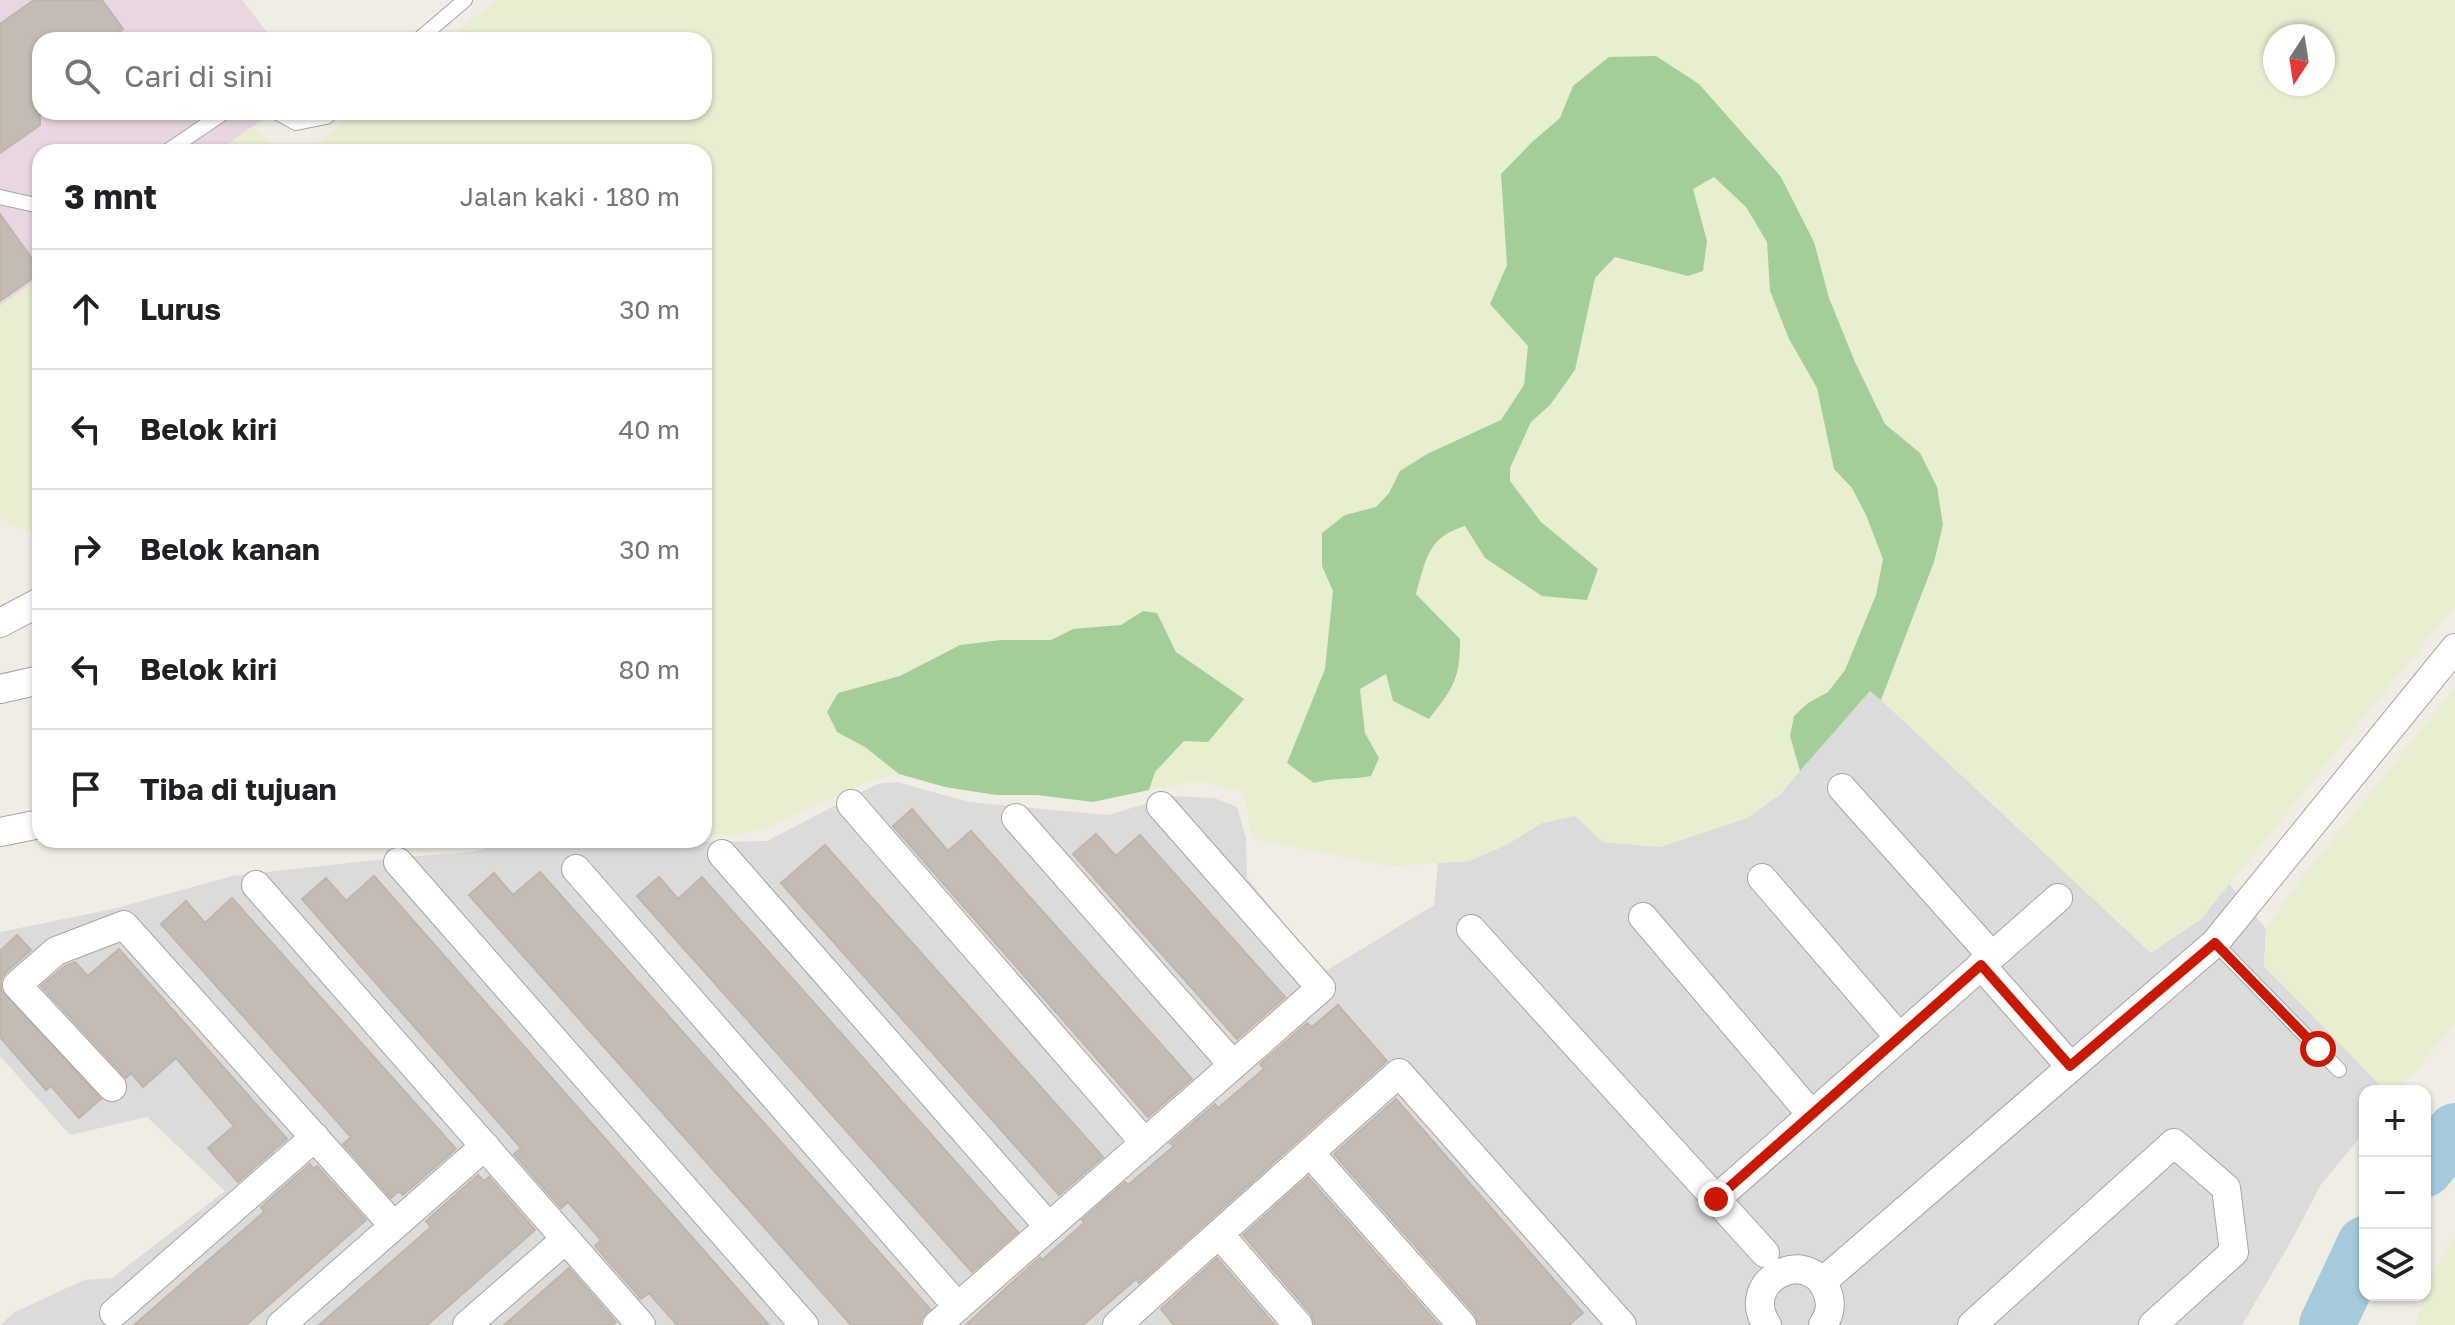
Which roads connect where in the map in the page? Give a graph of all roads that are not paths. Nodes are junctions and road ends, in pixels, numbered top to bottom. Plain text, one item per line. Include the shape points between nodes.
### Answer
1 (465, 0) edge
2 (427, 32) edge
3 (213, 120) edge
4 (291, 120) edge
5 (311, 120) edge
6 (178, 144) edge
7 (0, 197) edge
8 (32, 204) edge
9 (32, 606) edge
10 (0, 623) edge
11 (2455, 648) edge
12 (32, 682) edge
13 (0, 689) edge
14 (1842, 788) dead end
15 (851, 804) dead end
16 (1161, 806) dead end
17 (1016, 818) dead end
18 (32, 826) edge
19 (0, 832) edge
20 (722, 854) dead end
21 (398, 862) dead end
22 (576, 869) dead end
23 (1762, 878) dead end
24 (256, 885) dead end
25 (2058, 898) dead end
26 (1643, 917) dead end
27 (1471, 929) dead end
28 (2215, 943) junction
29 (1986, 960) junction
30 (1899, 1037) junction
31 (1233, 1065) junction
32 (2070, 1066) junction
33 (2339, 1070) dead end
34 (112, 1087) dead end
35 (1811, 1114) junction
36 (315, 1137) junction
37 (1145, 1143) junction
38 (485, 1146) junction
39 (1310, 1153) junction
40 (1716, 1199) junction
41 (394, 1226) junction
42 (1049, 1227) junction
43 (1219, 1234) junction
44 (566, 1239) junction
45 (1765, 1253) dead end
46 (1822, 1282) junction
47 (114, 1313) dead end
48 (947, 1316) edge
49 (1607, 1320) edge
50 (1129, 1321) edge
51 (1828, 1322) edge
52 (281, 1325) edge
53 (467, 1325) edge
54 (641, 1325) edge
55 (804, 1325) edge
56 (1298, 1325) edge
57 (1462, 1325) edge
58 (1767, 1325) edge
59 (1972, 1325) edge
60 (2153, 1325) edge

1 - 2 lane
3 - 6 lane
4 - 5 lane
7 - 8 lane
9 - 10 street
11 - 28 street
12 - 13 street
14 - 29 street
15 - 37 street
16 - 31 street via 1321,988
17 - 31 street
18 - 19 street
20 - 42 street
21 - 55 street
22 - 48 street
23 - 30 street
24 - 38 street
25 - 29 street
26 - 35 street
27 - 40 street
28 - 32 street
28 - 33 lane
29 - 30 street
29 - 32 street
30 - 35 street
31 - 37 street
32 - 46 street
34 - 36 street via 17,985 56,951 124,925
35 - 40 street
36 - 41 street
36 - 47 street
37 - 42 street
38 - 41 street
38 - 44 street
39 - 43 street
39 - 49 street via 1399,1073
39 - 57 street
40 - 45 street
41 - 52 street
42 - 48 street
43 - 50 street
43 - 56 street
44 - 53 street
44 - 54 street
46 - 51 street via 1830,1298
46 - 58 street via 1797,1269 1771,1278 1760,1304
59 - 60 street via 2174,1143 2226,1188 2234,1252

